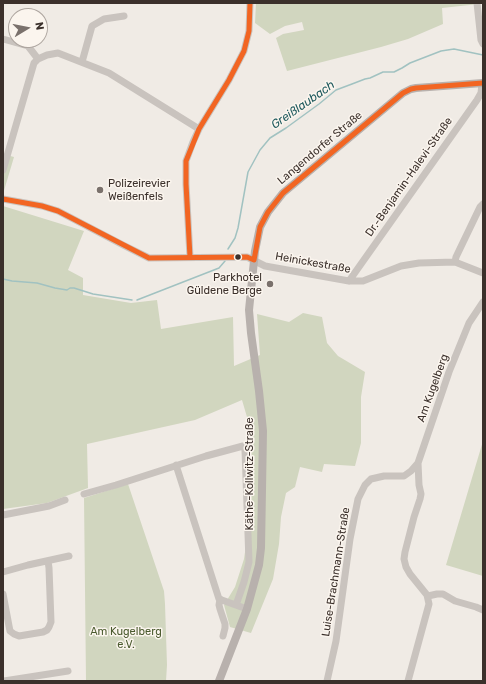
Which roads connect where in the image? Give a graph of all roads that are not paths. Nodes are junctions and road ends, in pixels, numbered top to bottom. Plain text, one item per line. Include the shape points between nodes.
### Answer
1 (250, 3) edge
2 (477, 3) edge
3 (124, 16) dead end
4 (3, 39) edge
5 (483, 44) edge
6 (38, 59) junction
7 (82, 62) junction
8 (482, 83) edge
9 (199, 129) junction
10 (3, 170) edge
11 (3, 199) edge
12 (483, 204) edge
13 (190, 257) junction
14 (254, 260) junction
15 (455, 262) junction
16 (483, 273) edge
17 (349, 281) junction
18 (483, 302) edge
19 (418, 463) junction
20 (176, 465) junction
21 (404, 476) junction
22 (419, 485) junction
23 (84, 494) dead end
24 (65, 500) dead end
25 (3, 515) edge
26 (69, 556) dead end
27 (48, 561) junction
28 (3, 572) edge
29 (3, 594) edge
30 (428, 596) junction
31 (220, 599) junction
32 (236, 605) junction
33 (247, 609) junction
34 (483, 610) edge
35 (223, 636) dead end
36 (68, 670) dead end
37 (57, 673) junction
38 (16, 680) edge
39 (4, 681) edge
40 (57, 681) edge
41 (219, 681) edge
42 (327, 681) edge
43 (408, 681) edge

1 - 9 street via 249,31 244,51
2 - 5 street
3 - 7 street via 104,20 92,26
4 - 6 street via 28,46
6 - 7 street via 58,53
6 - 10 street via 34,63
7 - 9 street via 109,73
8 - 14 main road, Langendorfer Straße via 416,88 403,93 283,193 260,227
8 - 17 street, Dr.-Benjamin-Halevi-Straße via 477,100
9 - 13 street via 186,161
11 - 13 street via 58,211 149,258
12 - 15 street
13 - 14 street via 247,257
14 - 17 street, Heinickestraße via 266,266
14 - 33 main road, Käthe-Kollwitz-Straße via 250,315 263,431 261,541 259,565
15 - 16 street, Heinickestraße
15 - 17 street, Heinickestraße via 401,266 363,281
18 - 19 street, Am Kugelberg via 469,323 449,372
19 - 21 street
19 - 22 street, Am Kugelberg
20 - 23 street
20 - 31 street
20 - 32 street via 240,446 245,450 248,562
21 - 22 street
21 - 42 street, Luise-Brachmann-Straße via 371,479 358,499 336,641
22 - 30 street, Am Kugelberg via 420,499 404,560 410,574
24 - 25 street via 49,506
26 - 27 street
27 - 28 street
27 - 29 street via 51,622 46,630 18,636 10,631
30 - 34 street via 443,594 455,601
30 - 43 street via 429,604
31 - 32 street
31 - 35 street via 219,605 225,624
32 - 33 street
33 - 41 main road, Käthe-Kollwitz-Straße
36 - 37 street
37 - 38 street
37 - 40 street
38 - 39 street

